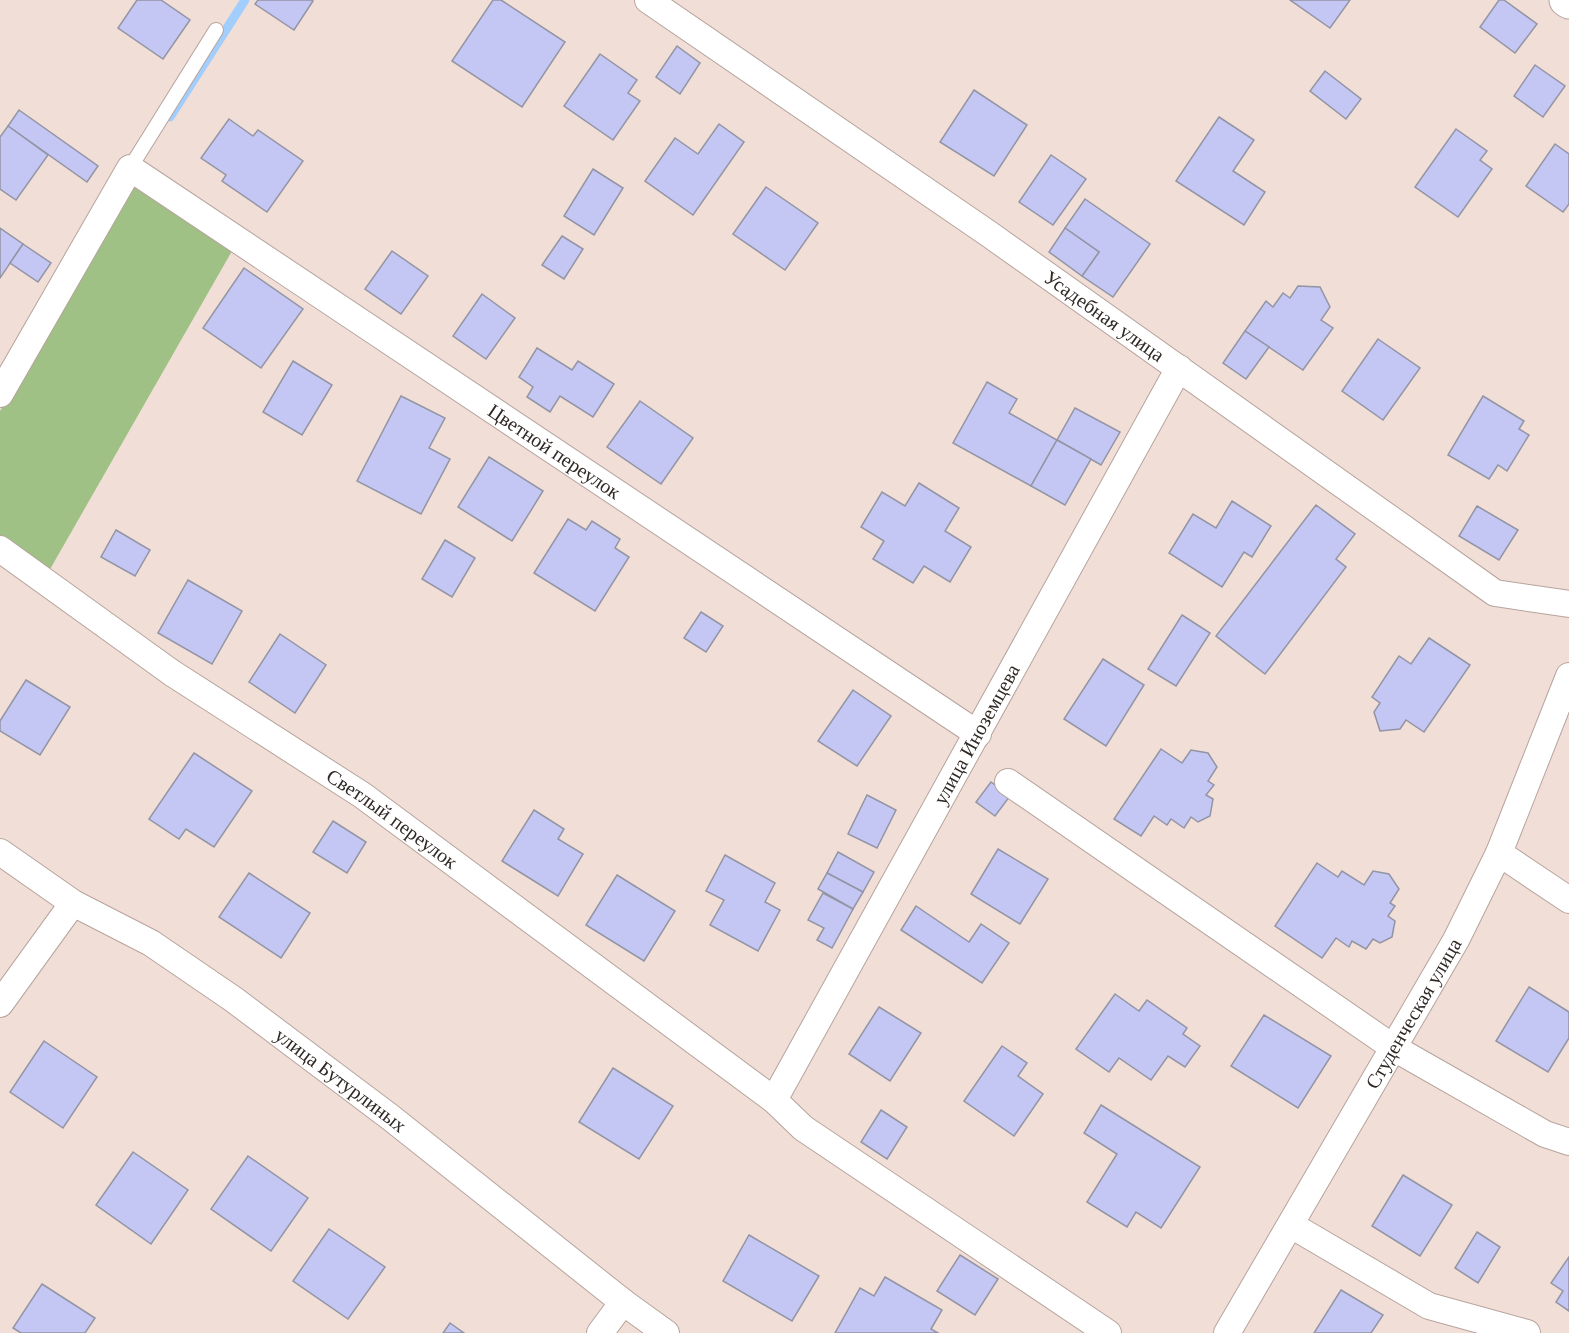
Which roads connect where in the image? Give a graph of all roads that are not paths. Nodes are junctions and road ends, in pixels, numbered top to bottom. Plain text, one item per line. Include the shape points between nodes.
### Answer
1 (648, 0) edge
2 (216, 30) dead end
3 (130, 168) junction
4 (1179, 368) junction
5 (0, 394) edge
6 (0, 549) edge
7 (1569, 604) edge
8 (1569, 676) edge
9 (978, 734) junction
10 (1008, 782) dead end
11 (0, 852) edge
12 (1499, 853) junction
13 (1569, 900) edge
14 (73, 903) junction
15 (0, 1004) edge
16 (1394, 1048) junction
17 (774, 1100) junction
18 (1569, 1142) edge
19 (1291, 1225) junction
20 (623, 1302) junction
21 (600, 1333) edge
22 (666, 1333) edge
23 (1108, 1333) edge
24 (1227, 1333) edge
25 (1527, 1333) edge

1 - 4 street, Усадебная улица
2 - 3 lane
3 - 5 street
3 - 9 street, Цветной переулок
4 - 7 street, Усадебная улица via 1495,593
4 - 9 street, улица Иноземцева
6 - 17 street, Светлый переулок via 172,673 362,795
8 - 12 street, Студенческая улица
9 - 17 street, улица Иноземцева
10 - 16 street
11 - 14 street, улица Бутурлиных
12 - 13 street
12 - 16 street, Студенческая улица via 1456,940
14 - 15 street
14 - 20 street, улица Бутурлиных via 151,943 233,999 390,1117
16 - 18 street via 1545,1134
16 - 19 street, Студенческая улица
17 - 23 street, Светлый переулок via 803,1128
19 - 24 street, Студенческая улица
19 - 25 street via 1429,1306
20 - 21 street
20 - 22 street, улица Бутурлиных

